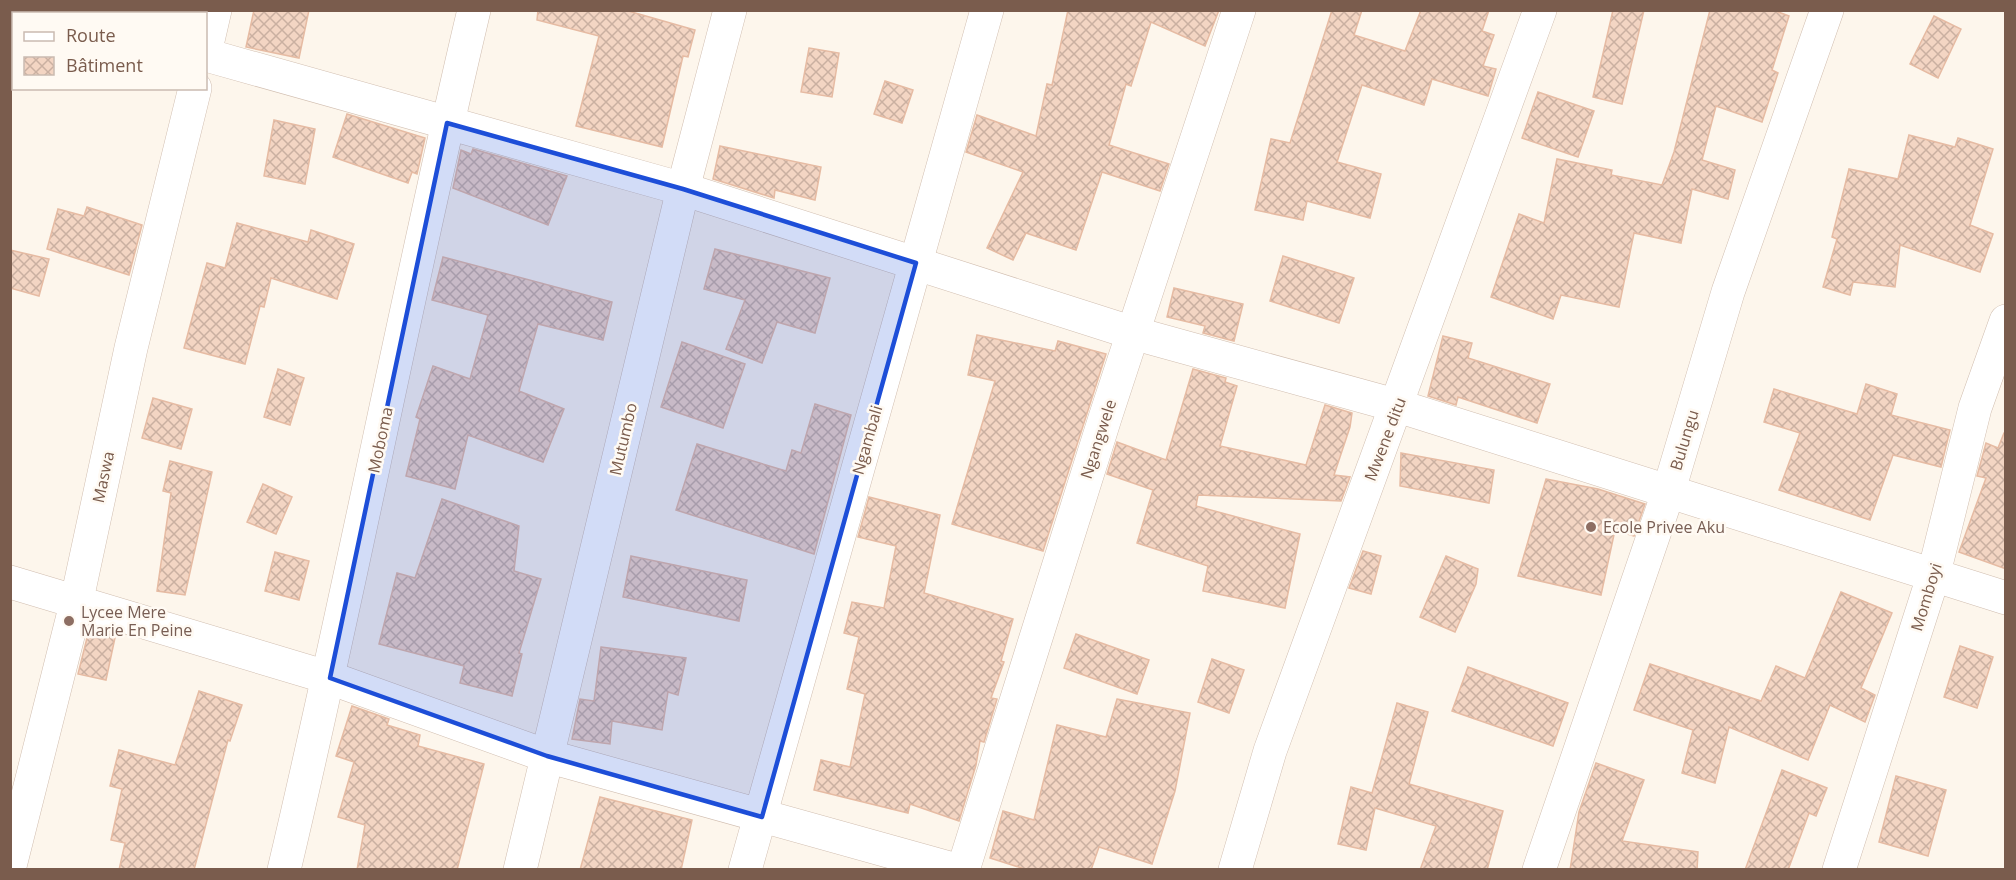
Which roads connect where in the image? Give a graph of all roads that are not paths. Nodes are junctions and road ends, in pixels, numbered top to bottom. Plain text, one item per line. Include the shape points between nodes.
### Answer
1 (215, 10) edge
2 (474, 10) edge
3 (729, 10) edge
4 (987, 10) edge
5 (1239, 10) edge
6 (1540, 10) edge
7 (1827, 10) edge
8 (207, 44) edge
9 (207, 55) edge
10 (195, 90) edge
11 (447, 123) junction
12 (682, 189) junction
13 (916, 263) junction
14 (2006, 321) edge
15 (1133, 333) junction
16 (1398, 406) junction
17 (1669, 490) junction
18 (1933, 577) junction
19 (10, 582) edge
20 (2006, 598) edge
21 (76, 604) junction
22 (330, 678) junction
23 (547, 756) junction
24 (762, 817) junction
25 (10, 866) edge
26 (284, 870) edge
27 (520, 870) edge
28 (745, 870) edge
29 (956, 870) edge
30 (963, 870) edge
31 (1235, 870) edge
32 (1539, 870) edge
33 (1839, 870) edge

1 - 8 street
2 - 11 street, Moboma
3 - 12 street, Mutumbo
4 - 13 street, Ngambali
5 - 15 street, Ngangwele
6 - 16 street, Mwene ditu
7 - 17 street, Bulungu via 1728,292
9 - 11 street
10 - 21 street, Maswa via 131,348
11 - 12 street
11 - 22 street, Moboma
12 - 13 street
12 - 23 street, Mutumbo
13 - 15 street
13 - 24 street, Ngambali
14 - 18 street, Momboyi via 1975,408
15 - 16 street
15 - 30 street, Ngangwele
16 - 17 street
16 - 31 street, Mwene ditu via 1274,740
17 - 18 street
17 - 32 street, Bulungu
18 - 20 street
18 - 33 street, Momboyi
19 - 21 street
21 - 22 street
21 - 25 street, Maswa
22 - 23 street
22 - 26 street, Moboma
23 - 24 street
23 - 27 street, Mutumbo
24 - 28 street, Ngambali
24 - 29 street

